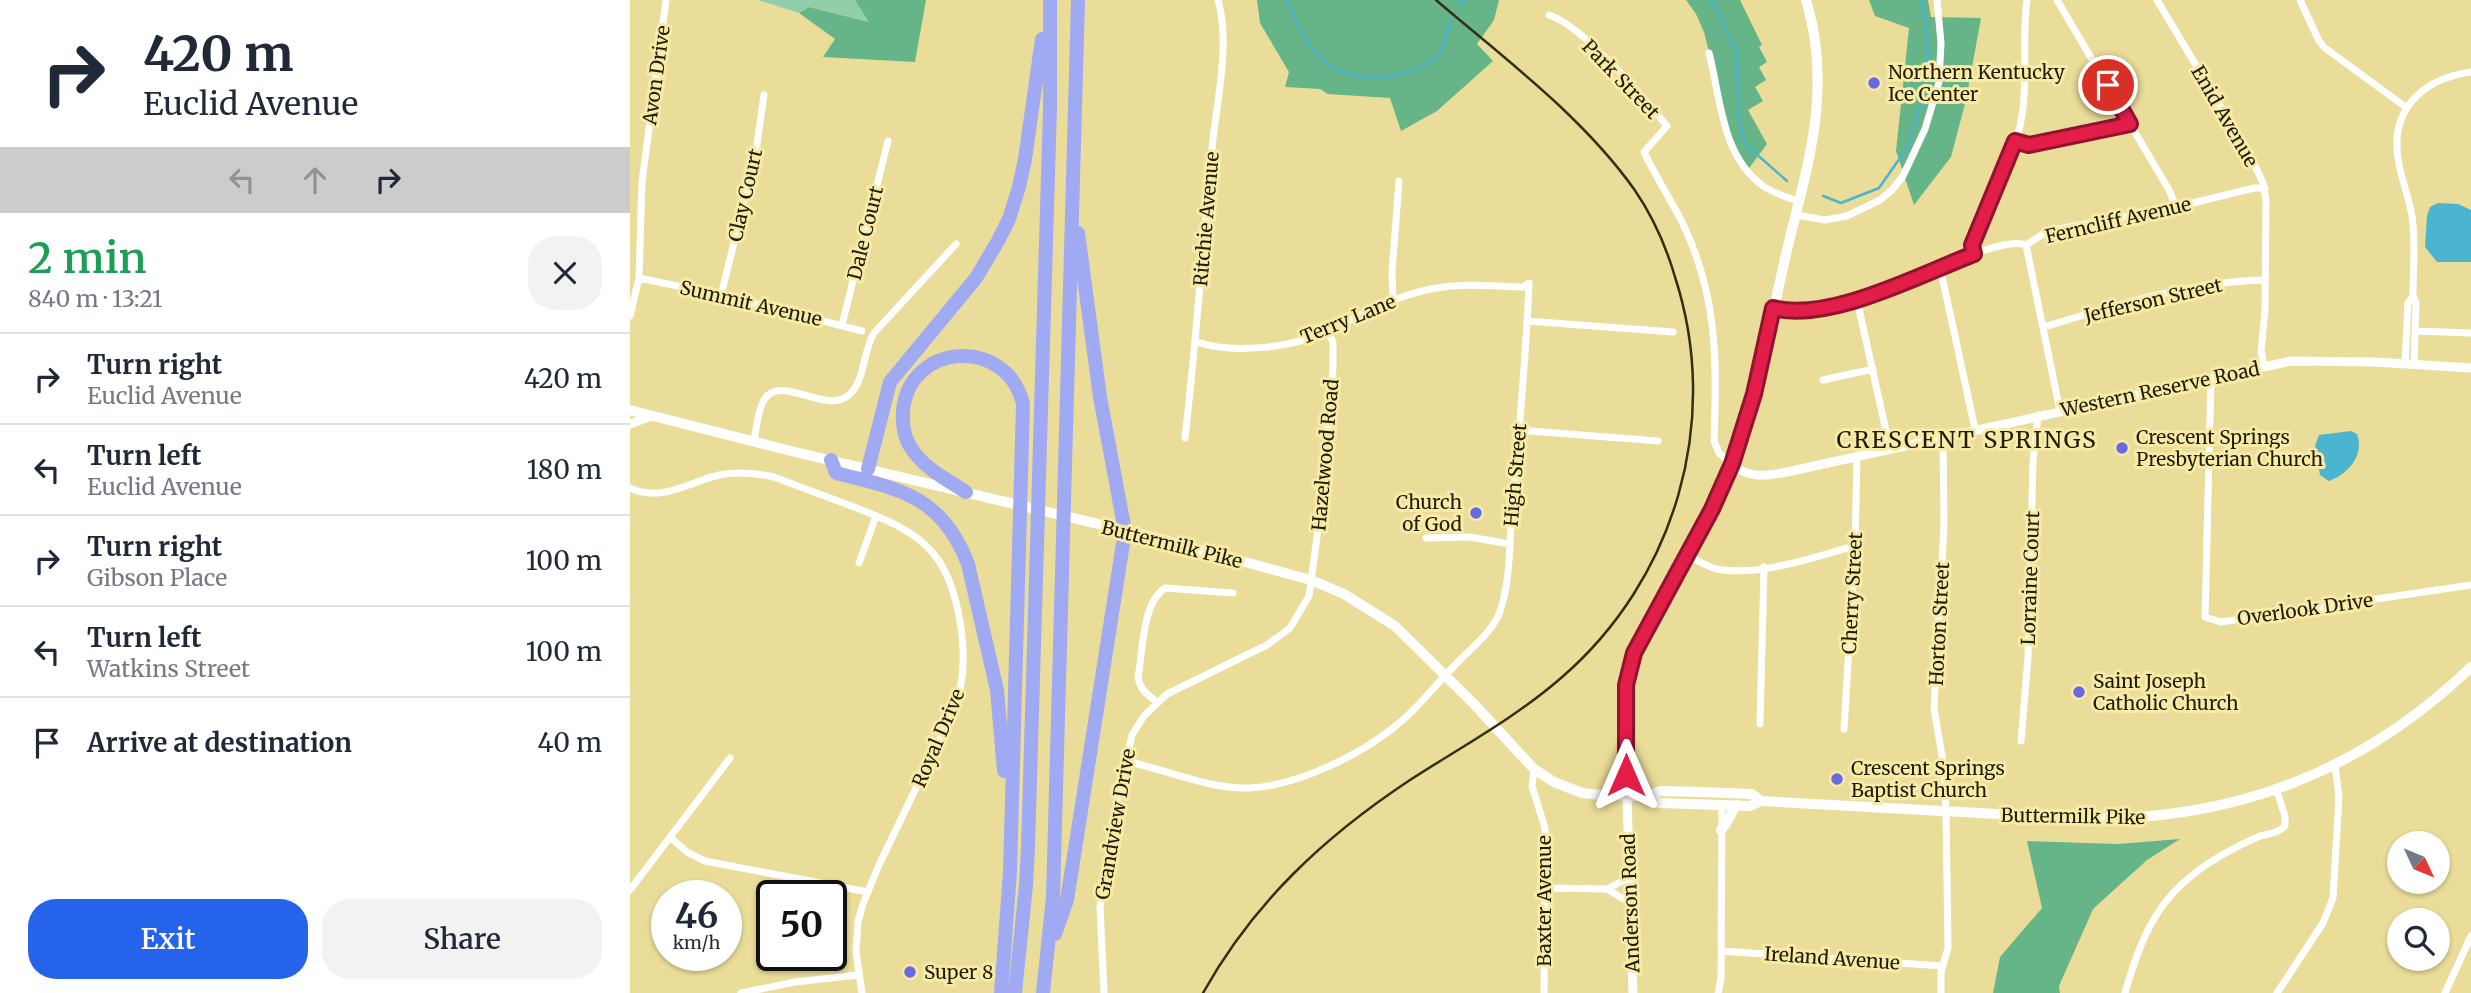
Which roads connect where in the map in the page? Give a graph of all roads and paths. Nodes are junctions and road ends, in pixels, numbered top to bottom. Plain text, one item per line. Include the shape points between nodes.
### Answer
1 (666, 0) edge
2 (1049, 0) edge
3 (1078, 0) edge
4 (1218, 0) edge
5 (1806, 0) edge
6 (1937, 0) edge
7 (2027, 0) edge
8 (2057, 0) edge
9 (2157, 0) edge
10 (2300, 0) edge
11 (1549, 15) dead end
12 (1709, 53) dead end
13 (2471, 72) edge
14 (764, 95) dead end
15 (2407, 108) junction
16 (2130, 124) junction
17 (888, 141) dead end
18 (2015, 141) junction
19 (1399, 181) dead end
20 (2264, 188) junction
21 (1073, 190) junction
22 (1798, 201) junction
23 (2176, 206) junction
24 (1795, 215) junction
25 (956, 244) dead end
26 (2026, 244) junction
27 (1974, 254) junction
28 (1940, 267) junction
29 (639, 278) junction
30 (2264, 280) junction
31 (1499, 286) joint
32 (633, 291) edge
33 (721, 295) junction
34 (2413, 296) junction
35 (1392, 300) junction
36 (1857, 300) junction
37 (1773, 308) junction
38 (630, 316) edge
39 (1527, 321) junction
40 (842, 325) junction
41 (2044, 327) junction
42 (862, 331) dead end
43 (1327, 331) junction
44 (2415, 331) junction
45 (1673, 332) dead end
46 (2471, 332) edge
47 (1196, 342) junction
48 (2409, 364) junction
49 (2264, 366) junction
50 (2471, 368) edge
51 (1873, 369) junction
52 (2211, 379) junction
53 (1823, 380) dead end
54 (630, 410) edge
55 (2060, 411) junction
56 (652, 415) junction
57 (2038, 415) junction
58 (630, 424) edge
59 (1976, 429) junction
60 (1519, 430) junction
61 (1944, 436) junction
62 (1185, 438) dead end
63 (1658, 441) dead end
64 (754, 442) junction
65 (1890, 449) junction
66 (1857, 457) junction
67 (831, 460) junction
68 (1732, 464) junction
69 (868, 469) junction
70 (630, 488) edge
71 (965, 492) junction
72 (876, 516) junction
73 (1125, 531) junction
74 (1426, 538) dead end
75 (1509, 544) junction
76 (1855, 547) junction
77 (1687, 555) junction
78 (859, 563) dead end
79 (1764, 567) junction
80 (1311, 580) junction
81 (2471, 585) edge
82 (1233, 593) dead end
83 (2471, 667) edge
84 (1445, 675) junction
85 (1157, 702) junction
86 (1760, 724) dead end
87 (1844, 729) dead end
88 (2021, 741) dead end
89 (730, 758) dead end
90 (1125, 761) junction
91 (2335, 765) junction
92 (1534, 769) junction
93 (2276, 789) junction
94 (1627, 796) junction
95 (1648, 796) junction
96 (1761, 801) junction
97 (1721, 804) junction
98 (1738, 805) junction
99 (1946, 812) junction
100 (1721, 830) junction
101 (670, 837) junction
102 (1629, 878) junction
103 (1544, 888) junction
104 (1607, 889) junction
105 (630, 890) edge
106 (868, 892) junction
107 (1630, 903) junction
108 (2471, 936) edge
109 (1721, 951) junction
110 (1048, 953) junction
111 (1943, 966) junction
112 (858, 975) junction
113 (741, 993) edge
114 (862, 993) edge
115 (995, 993) edge
116 (1001, 993) edge
117 (1015, 993) edge
118 (1044, 993) edge
119 (1104, 993) edge
120 (1544, 993) edge
121 (1633, 993) edge
122 (1718, 993) edge
123 (1941, 993) edge
124 (2125, 993) edge
125 (2277, 993) edge
126 (2445, 993) edge

1 - 29 street, Avon Drive via 642,181
2 - 69 highway via 1025,159 1009,219 976,278 890,382
2 - 117 highway via 1028,847
3 - 21 highway
4 - 47 street, Ritchie Avenue via 1222,56
5 - 22 main road, Anderson Road via 1814,34 1817,99
6 - 24 street via 1939,82 1929,120 1903,176 1880,200 1847,216 1825,220
7 - 18 street via 2022,101
8 - 16 street
9 - 20 street, Enid Avenue via 2252,159
10 - 15 street via 2325,48
11 - 68 street, Park Street via 1611,63 1667,126 1646,150 1683,225 1707,290 1713,320 1715,445
12 - 22 street via 1724,126 1735,154 1763,187
13 - 15 street via 2438,80
14 - 33 street, Clay Court via 755,158
15 - 34 street via 2396,143 2413,228
16 - 18 street via 2029,145
16 - 23 street
17 - 40 street, Dale Court
18 - 27 street via 1972,245
19 - 35 street
20 - 23 street, Ferncliff Avenue
20 - 30 street, Enid Avenue
21 - 73 highway via 1100,397
21 - 110 highway
22 - 24 main road, Anderson Road
23 - 26 street, Ferncliff Avenue via 2048,231
24 - 37 main road, Anderson Road
25 - 64 street via 874,334 857,384 847,396 821,400 775,391 762,405
26 - 27 street, Ferncliff Avenue
26 - 41 street
27 - 28 street, Ferncliff Avenue
28 - 36 street, Ferncliff Avenue
28 - 59 street
29 - 32 street, Avon Drive
29 - 33 street, Summit Avenue
30 - 41 street, Jefferson Street via 2180,291
30 - 49 street, Enid Avenue
31 - 35 street, Terry Lane via 1449,285
31 - 39 street, High Street via 1529,283
32 - 38 street, Avon Drive
33 - 40 street, Summit Avenue
34 - 44 street
34 - 48 street via 2408,303
35 - 43 street, Terry Lane
36 - 37 street, Ferncliff Avenue via 1804,311
36 - 51 street
37 - 68 main road, Anderson Road
39 - 45 street
39 - 60 street, High Street
40 - 42 street, Summit Avenue
41 - 55 street
43 - 47 street, Terry Lane via 1258,348
43 - 80 street, Hazelwood Road via 1333,342 1333,368
44 - 46 street
44 - 48 street
47 - 62 street, Ritchie Avenue
48 - 49 street, Western Reserve Road via 2305,360
48 - 50 street, Western Reserve Road
49 - 52 street, Western Reserve Road
51 - 53 street
51 - 65 street
52 - 55 street, Western Reserve Road
52 - 81 street, Overlook Drive via 2205,617 2217,622
54 - 56 main road, Buttermilk Pike
55 - 57 street, Western Reserve Road
56 - 58 street
56 - 64 main road, Buttermilk Pike
57 - 59 street, Western Reserve Road
57 - 88 street, Lorraine Court
59 - 61 street, Western Reserve Road
60 - 63 street
60 - 75 street, High Street
61 - 65 street, Western Reserve Road
61 - 99 street, Horton Street via 1934,708
64 - 67 main road, Buttermilk Pike
65 - 66 street, Western Reserve Road
66 - 68 street, Western Reserve Road via 1763,476 1740,471
66 - 76 street, Cherry Street
67 - 69 main road, Buttermilk Pike
67 - 115 highway via 836,473 893,487 928,506 955,537 968,564 997,690 1003,740
68 - 77 main road, Anderson Road
69 - 71 main road, Buttermilk Pike
70 - 72 street, Royal Drive via 660,494 720,475 752,473
71 - 73 main road, Buttermilk Pike
71 - 116 highway via 921,461 909,445 902,421 909,390 926,369 942,359 972,355 1006,372 1023,404 1010,859
72 - 78 street
72 - 106 street, Royal Drive via 918,538 945,570 957,603 964,664 957,705
73 - 80 main road, Buttermilk Pike
73 - 110 highway via 1067,900
74 - 75 street via 1470,537
75 - 84 street, High Street via 1500,612
76 - 79 street
76 - 87 street, Cherry Street
77 - 79 street via 1722,570
77 - 94 main road, Anderson Road via 1634,653 1628,673
79 - 86 street
80 - 84 main road, Buttermilk Pike via 1344,594 1395,626
80 - 85 street, Grandview Drive via 1306,604 1282,635
82 - 85 street via 1165,588 1158,593 1149,610 1138,677 1144,692
83 - 91 main road, Buttermilk Pike via 2390,733
84 - 90 street, High Street via 1387,732 1330,765 1269,786 1224,786
84 - 92 main road, Buttermilk Pike
85 - 90 street, Grandview Drive via 1138,726
89 - 101 street
90 - 119 street, Grandview Drive via 1100,907
91 - 93 main road, Buttermilk Pike
91 - 125 street via 2339,797 2333,898 2323,923
92 - 94 main road, Buttermilk Pike via 1582,793
92 - 103 street, Baxter Avenue via 1532,786 1545,828
93 - 99 main road, Buttermilk Pike via 2210,809 2133,819
93 - 124 street via 2285,826 2197,869 2174,889 2149,926
94 - 95 main road, Buttermilk Pike
94 - 102 street, Anderson Road
95 - 96 main road, Buttermilk Pike via 1661,791 1752,794
95 - 97 main road, Buttermilk Pike via 1659,803
96 - 98 main road, Buttermilk Pike
96 - 99 main road, Buttermilk Pike
97 - 98 main road, Buttermilk Pike
97 - 100 street
98 - 100 main road
99 - 111 street, Horton Street via 1948,948
100 - 109 street
101 - 105 street
101 - 106 street via 705,861
102 - 104 street
102 - 107 street, Anderson Road
103 - 104 street
103 - 120 street, Baxter Avenue
104 - 107 street
106 - 112 street, Royal Drive via 858,922
107 - 121 street, Anderson Road
108 - 126 street
109 - 111 street, Ireland Avenue
109 - 122 street
110 - 118 highway
111 - 123 street, Horton Street
112 - 113 street
112 - 114 street, Royal Drive

